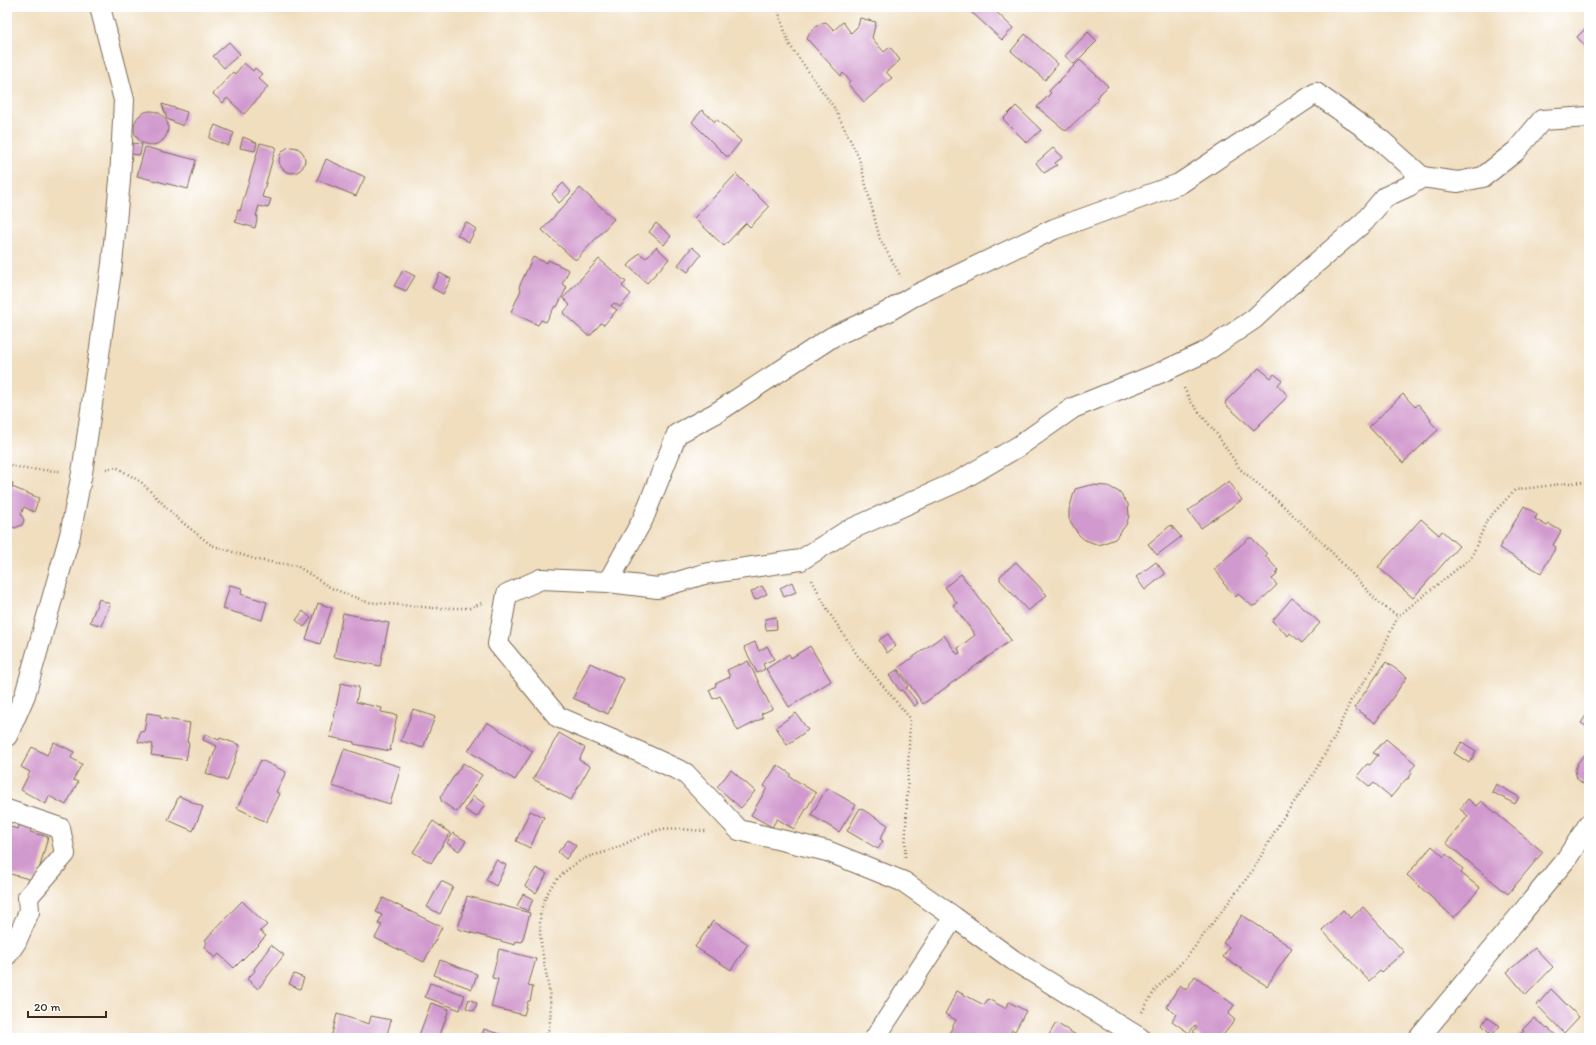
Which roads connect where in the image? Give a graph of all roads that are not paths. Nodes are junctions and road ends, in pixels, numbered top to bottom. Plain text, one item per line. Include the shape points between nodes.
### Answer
1 (100, 7) edge
2 (1589, 117) edge
3 (1422, 177) junction
4 (608, 582) junction
5 (7, 736) edge
6 (7, 810) edge
7 (1589, 824) edge
8 (954, 918) junction
9 (7, 955) edge
10 (1135, 1035) edge
11 (875, 1038) edge
12 (1419, 1038) edge

1 - 5 street via 124,100 112,264 82,473 70,535 27,687
2 - 3 street via 1542,120 1516,151 1483,177 1458,182
3 - 4 street via 1385,198 1364,222 1254,319 1205,352 1073,408 1019,446 962,480 847,531 801,560 704,574 658,588
3 - 4 street via 1381,140 1316,93 1179,184 1054,229 912,296 887,312 832,336 716,412 677,434 643,518
4 - 8 street via 541,579 508,594 498,644 558,717 685,773 740,830 827,851 904,882
6 - 9 street via 60,828 65,854 28,898 29,912 16,942
7 - 12 street via 1567,858
8 - 10 street via 1013,960
8 - 11 street

